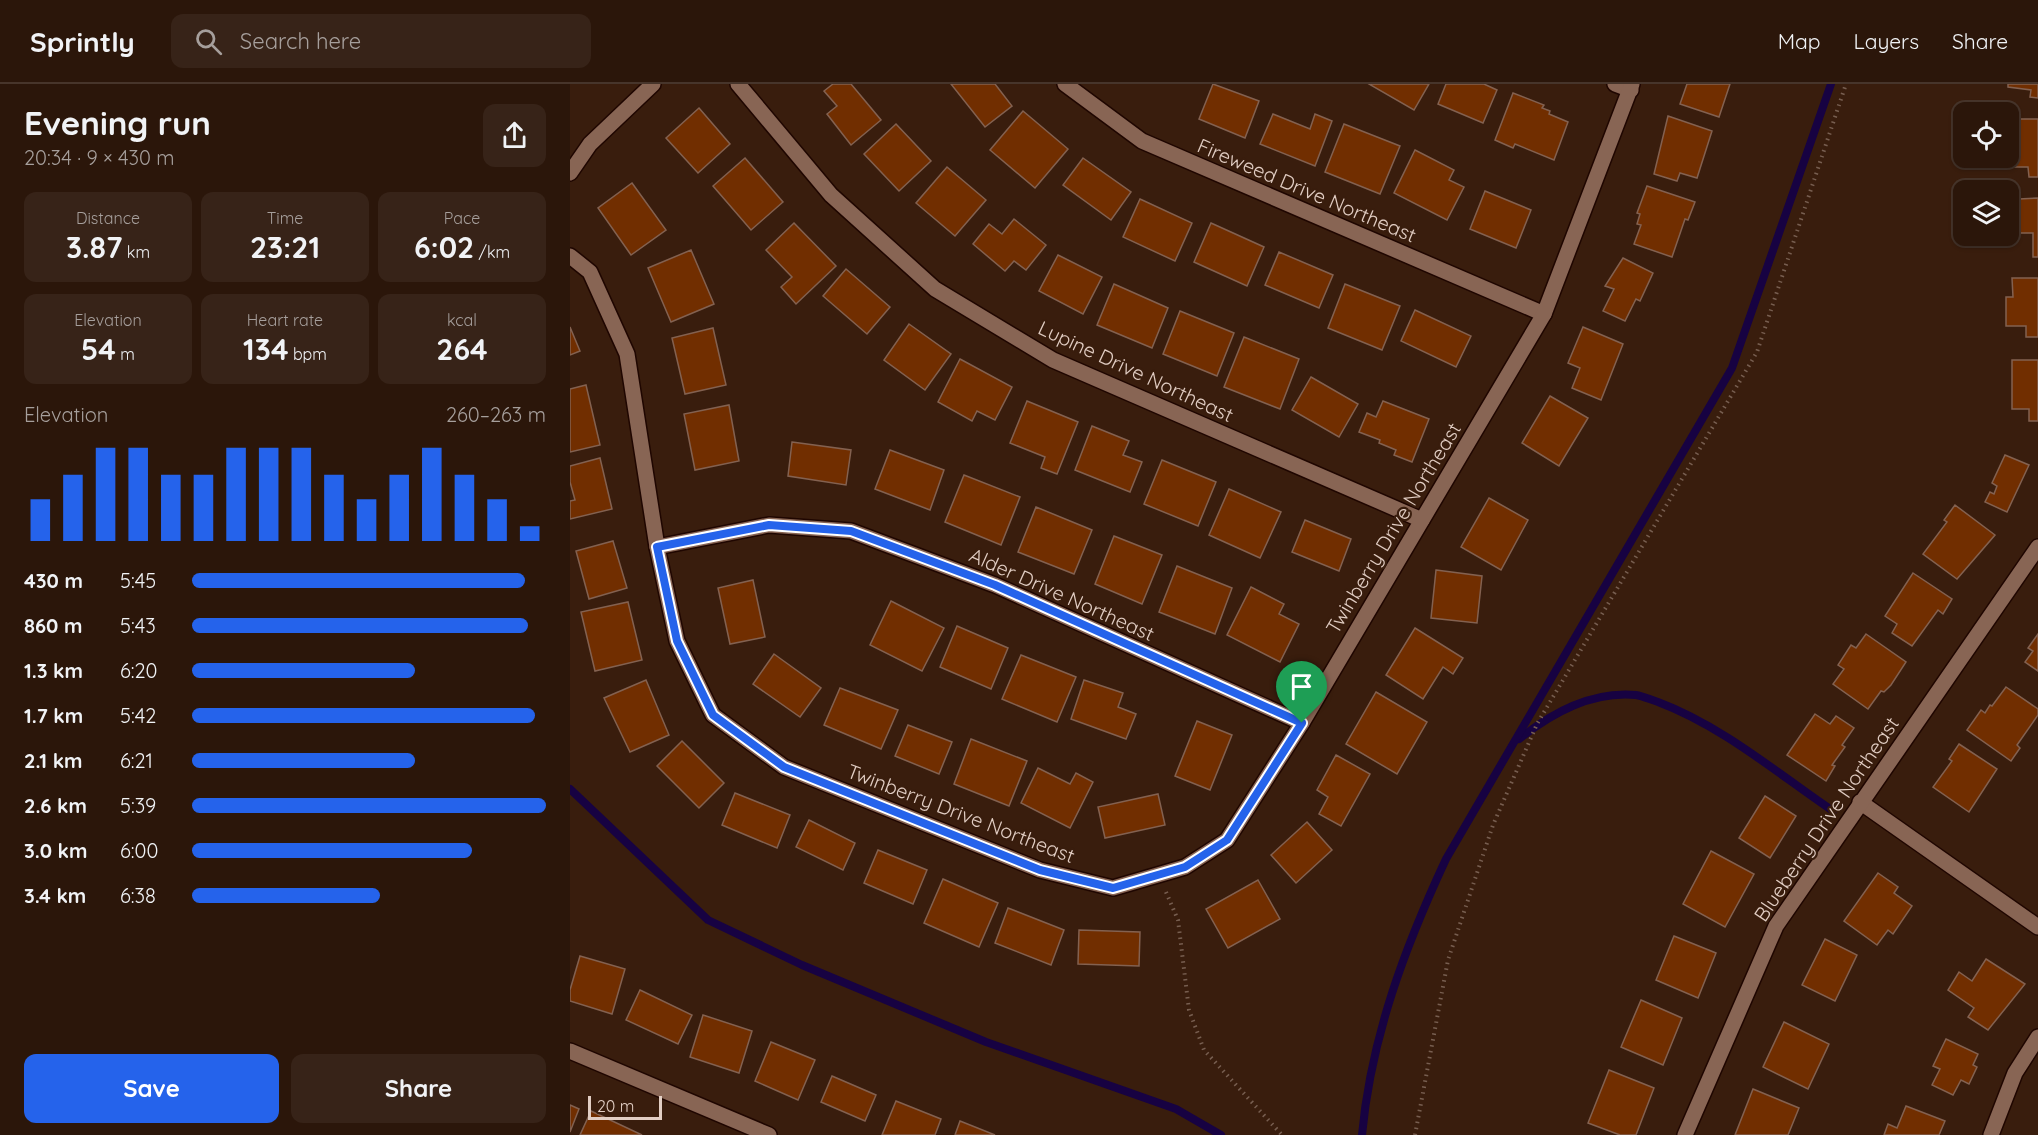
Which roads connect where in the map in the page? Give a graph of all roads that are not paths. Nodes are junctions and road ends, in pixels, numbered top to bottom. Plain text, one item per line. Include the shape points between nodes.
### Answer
1 (653, 84) edge
2 (738, 84) edge
3 (1065, 84) edge
4 (1615, 84) edge
5 (1632, 87) edge
6 (570, 173) edge
7 (570, 256) edge
8 (1544, 314) junction
9 (1422, 520) junction
10 (657, 547) junction
11 (2038, 547) edge
12 (1302, 723) junction
13 (1860, 802) junction
14 (2038, 927) edge
15 (2038, 1037) edge
16 (570, 1051) edge
17 (769, 1135) edge
18 (1685, 1135) edge
19 (1991, 1135) edge

1 - 6 street via 590,144
2 - 9 street, Lupine Drive Northeast via 831,195 935,289 1053,360
3 - 8 street, Fireweed Drive Northeast via 1142,141
4 - 5 street
5 - 8 street, Twinberry Drive Northeast
7 - 10 street, Twinberry Drive Northeast via 590,272 627,354
8 - 9 street, Twinberry Drive Northeast
9 - 12 street, Twinberry Drive Northeast
10 - 12 street, Alder Drive Northeast via 769,525 851,531 995,585
10 - 12 street, Twinberry Drive Northeast via 677,641 713,715 784,767 1040,870 1113,888 1185,867 1227,840
11 - 13 street, Blueberry Drive Northeast
13 - 14 street
13 - 18 street, Blueberry Drive Northeast via 1776,926
15 - 19 street via 2015,1073
16 - 17 street

